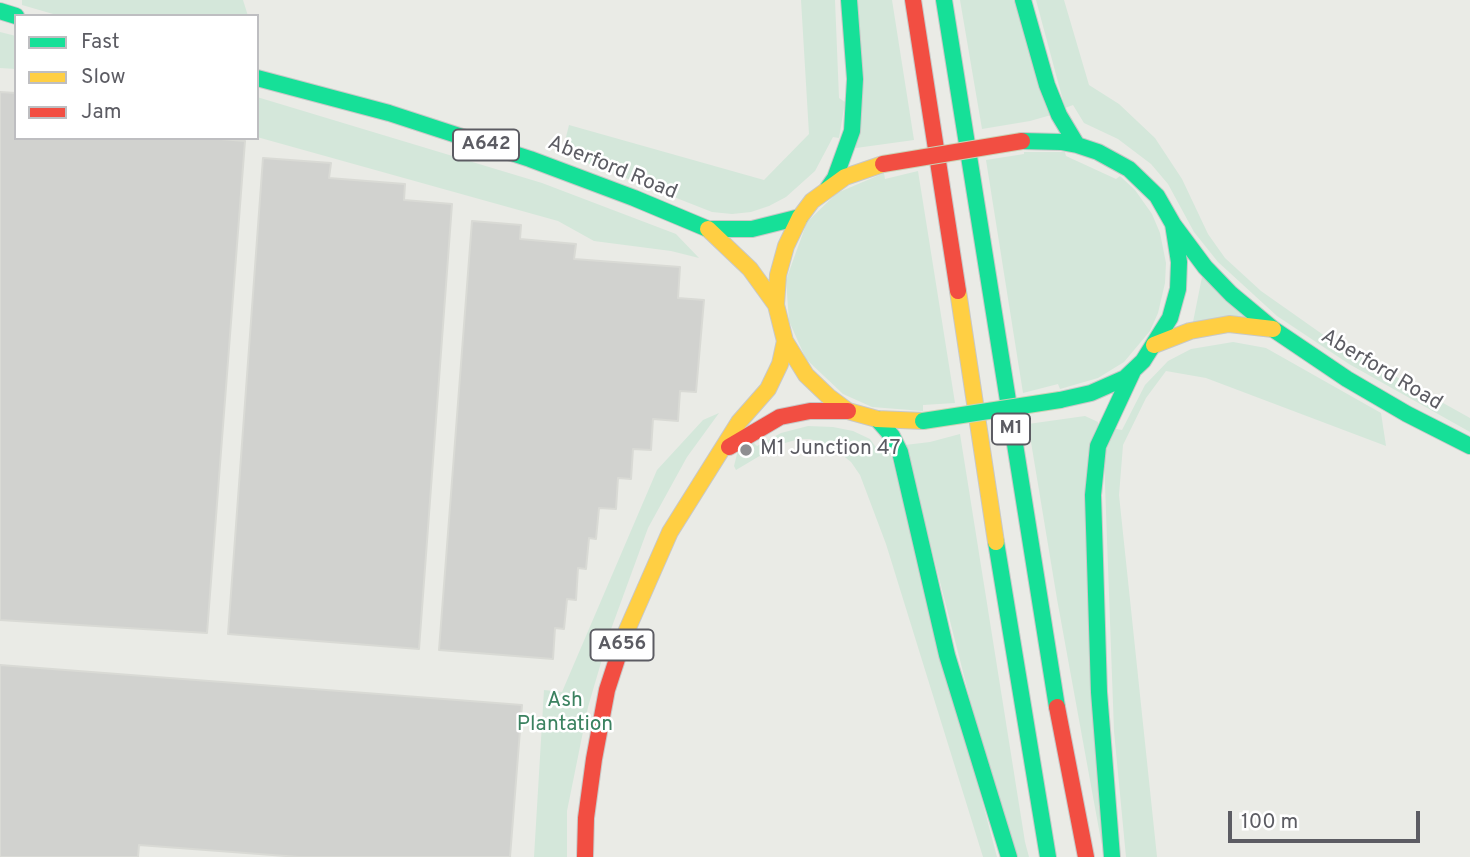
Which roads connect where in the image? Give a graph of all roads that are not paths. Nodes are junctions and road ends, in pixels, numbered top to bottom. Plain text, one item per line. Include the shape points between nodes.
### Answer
1 (849, 0) edge
2 (913, 0) edge
3 (944, 0) edge
4 (1023, 0) edge
5 (259, 79) edge
6 (1077, 145) junction
7 (828, 188) junction
8 (800, 217) junction
9 (1173, 224) junction
10 (708, 229) junction
11 (776, 305) junction
12 (1273, 328) junction
13 (786, 341) junction
14 (1154, 345) junction
15 (1133, 371) junction
16 (848, 411) junction
17 (877, 419) junction
18 (1470, 446) edge
19 (720, 452) junction
20 (586, 857) edge
21 (1009, 857) edge
22 (1048, 857) edge
23 (1086, 857) edge
24 (1112, 857) edge

1 - 7 main road via 855,108 852,131
2 - 22 main road, M1
3 - 23 main road, M1 via 1050,670
4 - 6 main road via 1047,85
5 - 10 main road, Aberford Road / A642 via 389,113 530,159
6 - 7 main road, Aberford Road, bridge via 1022,141 883,164
6 - 9 main road, Aberford Road via 1129,169 1157,196
7 - 8 main road
8 - 10 main road, Aberford Road / A642 via 752,229
8 - 11 main road via 778,275
9 - 12 main road, Aberford Road via 1205,267
9 - 14 main road via 1178,289 1170,318
10 - 11 main road, Aberford Road / A642 via 750,270
11 - 13 main road
12 - 14 main road, Aberford Road via 1229,324 1190,331
12 - 18 main road, Aberford Road via 1347,379
13 - 16 main road via 806,375
13 - 19 main road, A656 via 768,389
14 - 15 main road
15 - 17 main road, bridge via 1091,393 1060,400 923,421
15 - 24 main road via 1098,446 1093,495
16 - 17 main road
16 - 19 main road, A656 via 780,417
17 - 21 main road via 900,452 947,655
19 - 20 main road, A656 via 670,531 627,630 607,690 586,818

